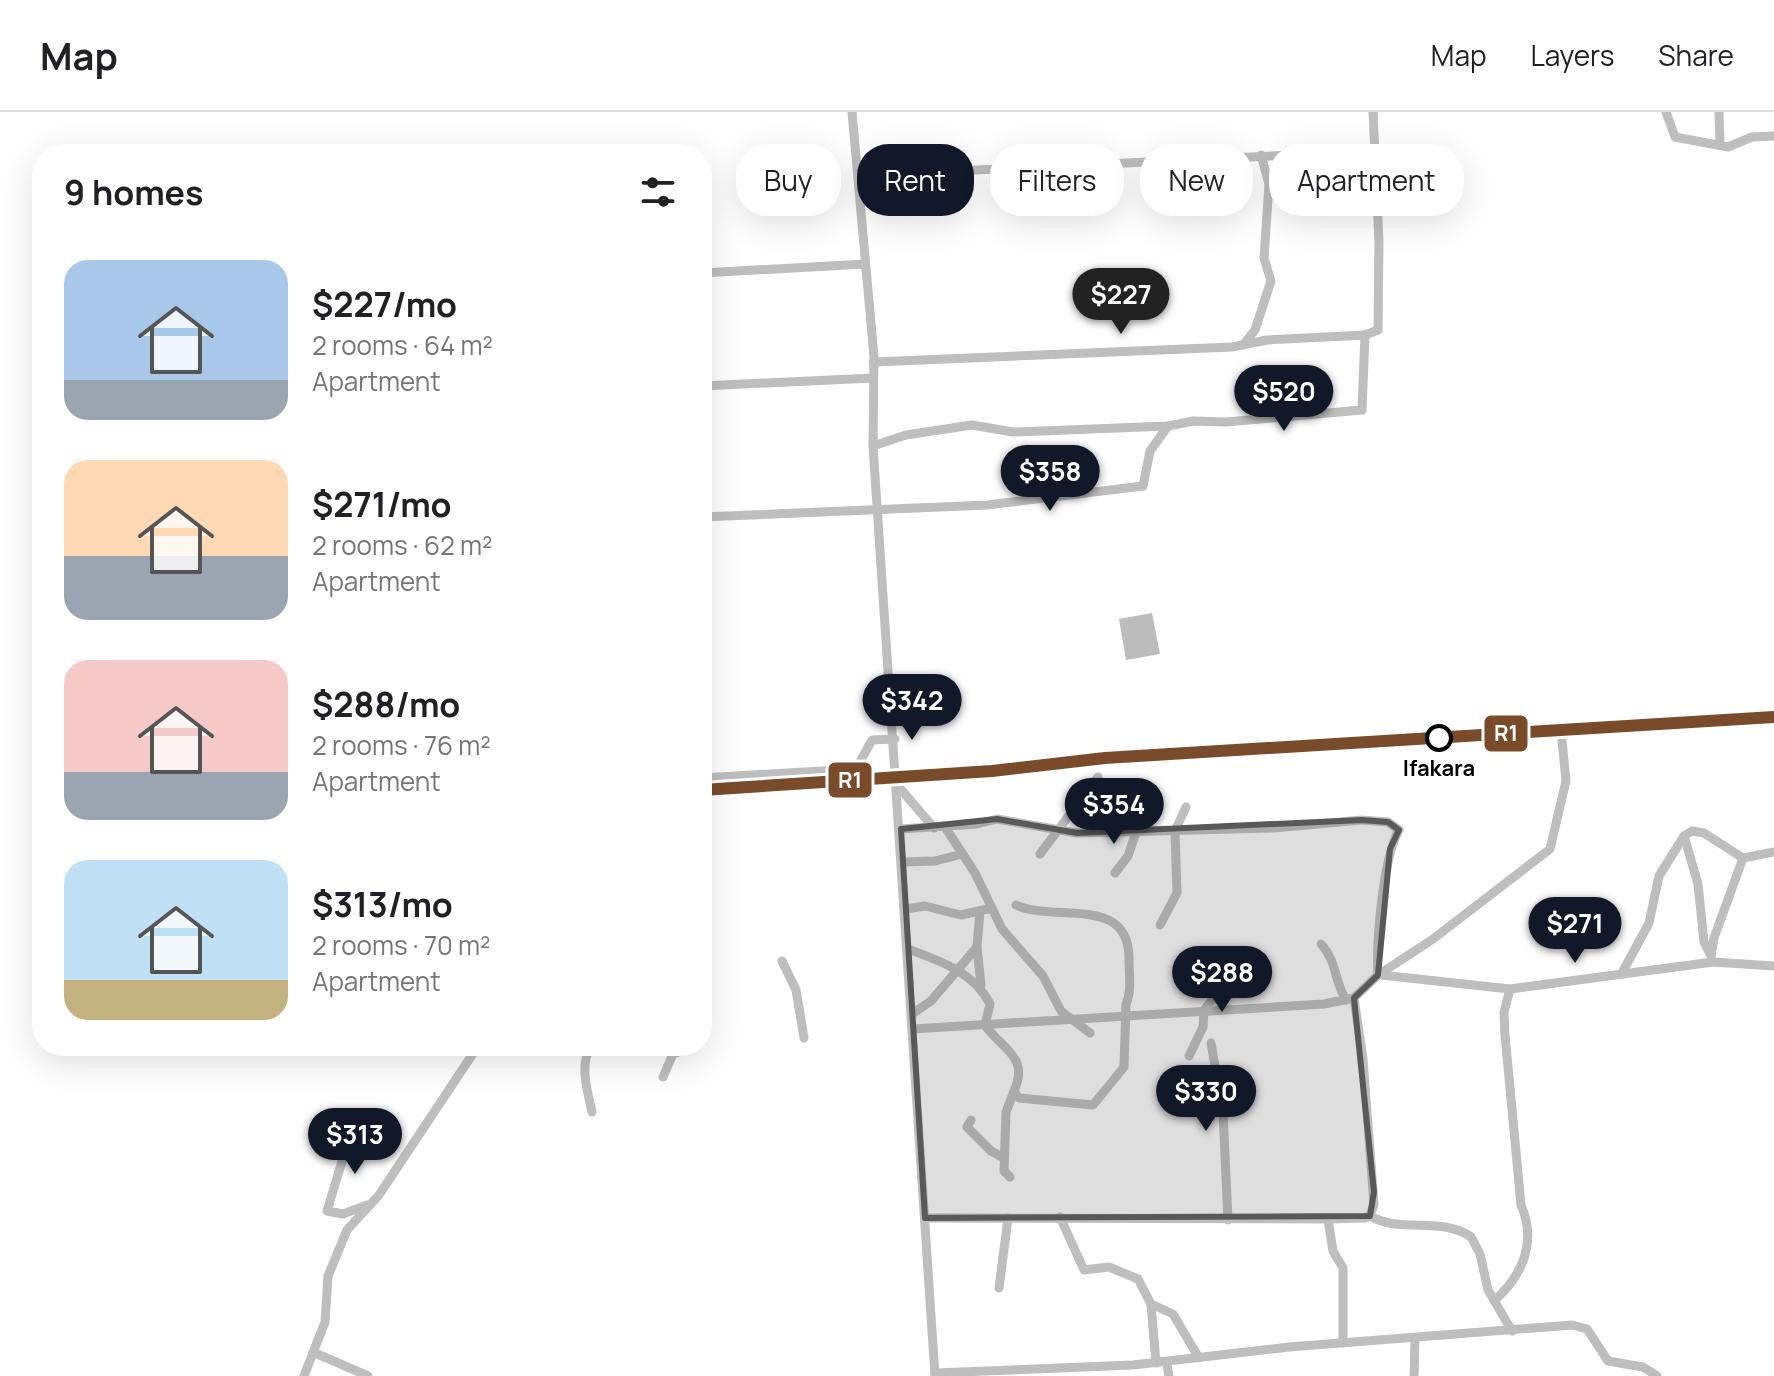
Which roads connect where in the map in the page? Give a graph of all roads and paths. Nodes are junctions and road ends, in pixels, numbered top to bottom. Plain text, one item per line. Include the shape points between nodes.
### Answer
1 (852, 112) edge
2 (1373, 112) edge
3 (1666, 112) edge
4 (1719, 112) edge
5 (1774, 136) edge
6 (1374, 144) edge
7 (1720, 145) junction
8 (1261, 155) junction
9 (1269, 155) edge
10 (974, 170) edge
11 (1375, 216) edge
12 (865, 264) junction
13 (712, 272) edge
14 (1365, 335) junction
15 (1243, 345) junction
16 (873, 362) junction
17 (873, 378) junction
18 (712, 386) edge
19 (1168, 426) junction
20 (873, 446) junction
21 (878, 507) junction
22 (712, 516) edge
23 (895, 739) junction
24 (1562, 740) dead end
25 (712, 777) edge
26 (1098, 777) dead end
27 (898, 786) junction
28 (1186, 807) dead end
29 (939, 827) junction
30 (901, 829) junction
31 (1060, 830) junction
32 (1175, 831) junction
33 (1136, 832) junction
34 (1684, 836) junction
35 (1774, 852) edge
36 (962, 854) junction
37 (1040, 854) dead end
38 (1743, 858) junction
39 (903, 862) junction
40 (1115, 873) dead end
41 (1016, 905) dead end
42 (992, 908) junction
43 (906, 909) junction
44 (980, 911) junction
45 (1160, 925) dead end
46 (1321, 944) dead end
47 (977, 947) junction
48 (908, 949) junction
49 (1712, 959) junction
50 (1226, 960) dead end
51 (782, 961) dead end
52 (1774, 966) edge
53 (957, 970) junction
54 (1622, 973) junction
55 (1378, 975) junction
56 (981, 985) junction
57 (1510, 989) junction
58 (1350, 999) junction
59 (1204, 1010) junction
60 (912, 1014) junction
61 (1125, 1016) junction
62 (1069, 1020) junction
63 (985, 1025) junction
64 (913, 1029) junction
65 (1090, 1033) dead end
66 (804, 1038) dead end
67 (1211, 1043) dead end
68 (471, 1056) edge
69 (587, 1056) edge
70 (672, 1056) edge
71 (1189, 1056) dead end
72 (663, 1077) dead end
73 (1014, 1091) junction
74 (592, 1112) dead end
75 (971, 1120) dead end
76 (350, 1135) dead end
77 (1004, 1158) junction
78 (1010, 1177) dead end
79 (370, 1203) junction
80 (1370, 1216) junction
81 (1060, 1217) junction
82 (925, 1218) junction
83 (1008, 1218) junction
84 (1328, 1219) junction
85 (1228, 1220) junction
86 (999, 1288) dead end
87 (1494, 1301) junction
88 (1151, 1304) junction
89 (1512, 1331) junction
90 (1415, 1339) junction
91 (1343, 1343) junction
92 (315, 1353) junction
93 (1199, 1358) junction
94 (1161, 1364) junction
95 (935, 1375) edge
96 (304, 1376) edge
97 (368, 1376) edge
98 (1169, 1376) edge
99 (1414, 1376) edge
100 (1657, 1376) edge

1 - 12 street
2 - 6 street
3 - 7 street via 1675,137
4 - 7 street
5 - 7 street
8 - 9 street
8 - 10 street
8 - 15 street via 1269,184 1264,258 1271,281 1255,330
11 - 14 street via 1378,330
12 - 13 street
12 - 16 street
14 - 15 street
14 - 19 street via 1362,410
15 - 16 street
16 - 17 street
17 - 18 street
17 - 20 street
19 - 20 street via 1013,432 972,425
19 - 21 street via 1150,451 1143,486 987,505
20 - 21 street
21 - 22 street
21 - 23 street
23 - 25 street via 872,740 856,769
23 - 27 street
24 - 55 street via 1566,781 1550,849
26 - 31 street
27 - 29 street
27 - 30 street
28 - 32 street
29 - 30 street
29 - 31 street via 997,819
29 - 36 street
30 - 39 street
31 - 33 street
31 - 37 street
32 - 33 street
32 - 45 street via 1177,893
32 - 55 street via 1388,822 1399,830 1390,849
33 - 40 street
34 - 38 street via 1704,833
34 - 49 street via 1698,884 1704,942
34 - 54 street via 1659,876 1649,923
35 - 38 street
36 - 39 street
36 - 42 street
38 - 49 street
39 - 43 street
41 - 61 street via 1053,914 1088,912 1122,928 1129,940
42 - 44 street
42 - 62 street
43 - 44 street via 925,906 961,915
43 - 48 street
44 - 47 street
46 - 58 street via 1333,956 1338,987
47 - 53 street
47 - 56 street
48 - 53 street
48 - 60 street
49 - 52 street
49 - 54 street
50 - 59 street via 1216,976 1215,996
51 - 66 street via 796,990
53 - 56 street
53 - 60 street
54 - 57 street
55 - 57 street
55 - 58 street
56 - 63 street via 990,1004
57 - 87 street via 1505,1035 1521,1205 1530,1231 1525,1260
58 - 59 street
58 - 80 street via 1363,1059 1374,1192
59 - 61 street
59 - 71 street via 1203,1027
60 - 64 street
61 - 62 street
61 - 73 street via 1124,1067 1093,1105 1019,1098
62 - 63 street
62 - 65 street
63 - 64 street
63 - 73 street via 1018,1061
64 - 82 street
67 - 85 street via 1223,1112
68 - 79 street
69 - 74 street
70 - 72 street
73 - 77 street via 1006,1112
75 - 77 street via 967,1127
76 - 79 street via 327,1211 343,1214
77 - 78 street
79 - 92 street via 336,1251
80 - 84 street
80 - 87 street via 1391,1226 1465,1233 1477,1245 1482,1276
81 - 83 street
81 - 85 street
81 - 88 street via 1084,1270 1109,1267 1138,1279
82 - 83 street
82 - 95 street
83 - 86 street
84 - 85 street
84 - 91 street via 1333,1251 1343,1268
87 - 89 street
88 - 93 street via 1173,1314
88 - 94 street
89 - 90 street
89 - 100 street via 1583,1326 1608,1361 1643,1367
90 - 91 street
90 - 99 street
91 - 93 street
92 - 96 street
92 - 97 street
93 - 94 street
94 - 95 street
94 - 98 street

